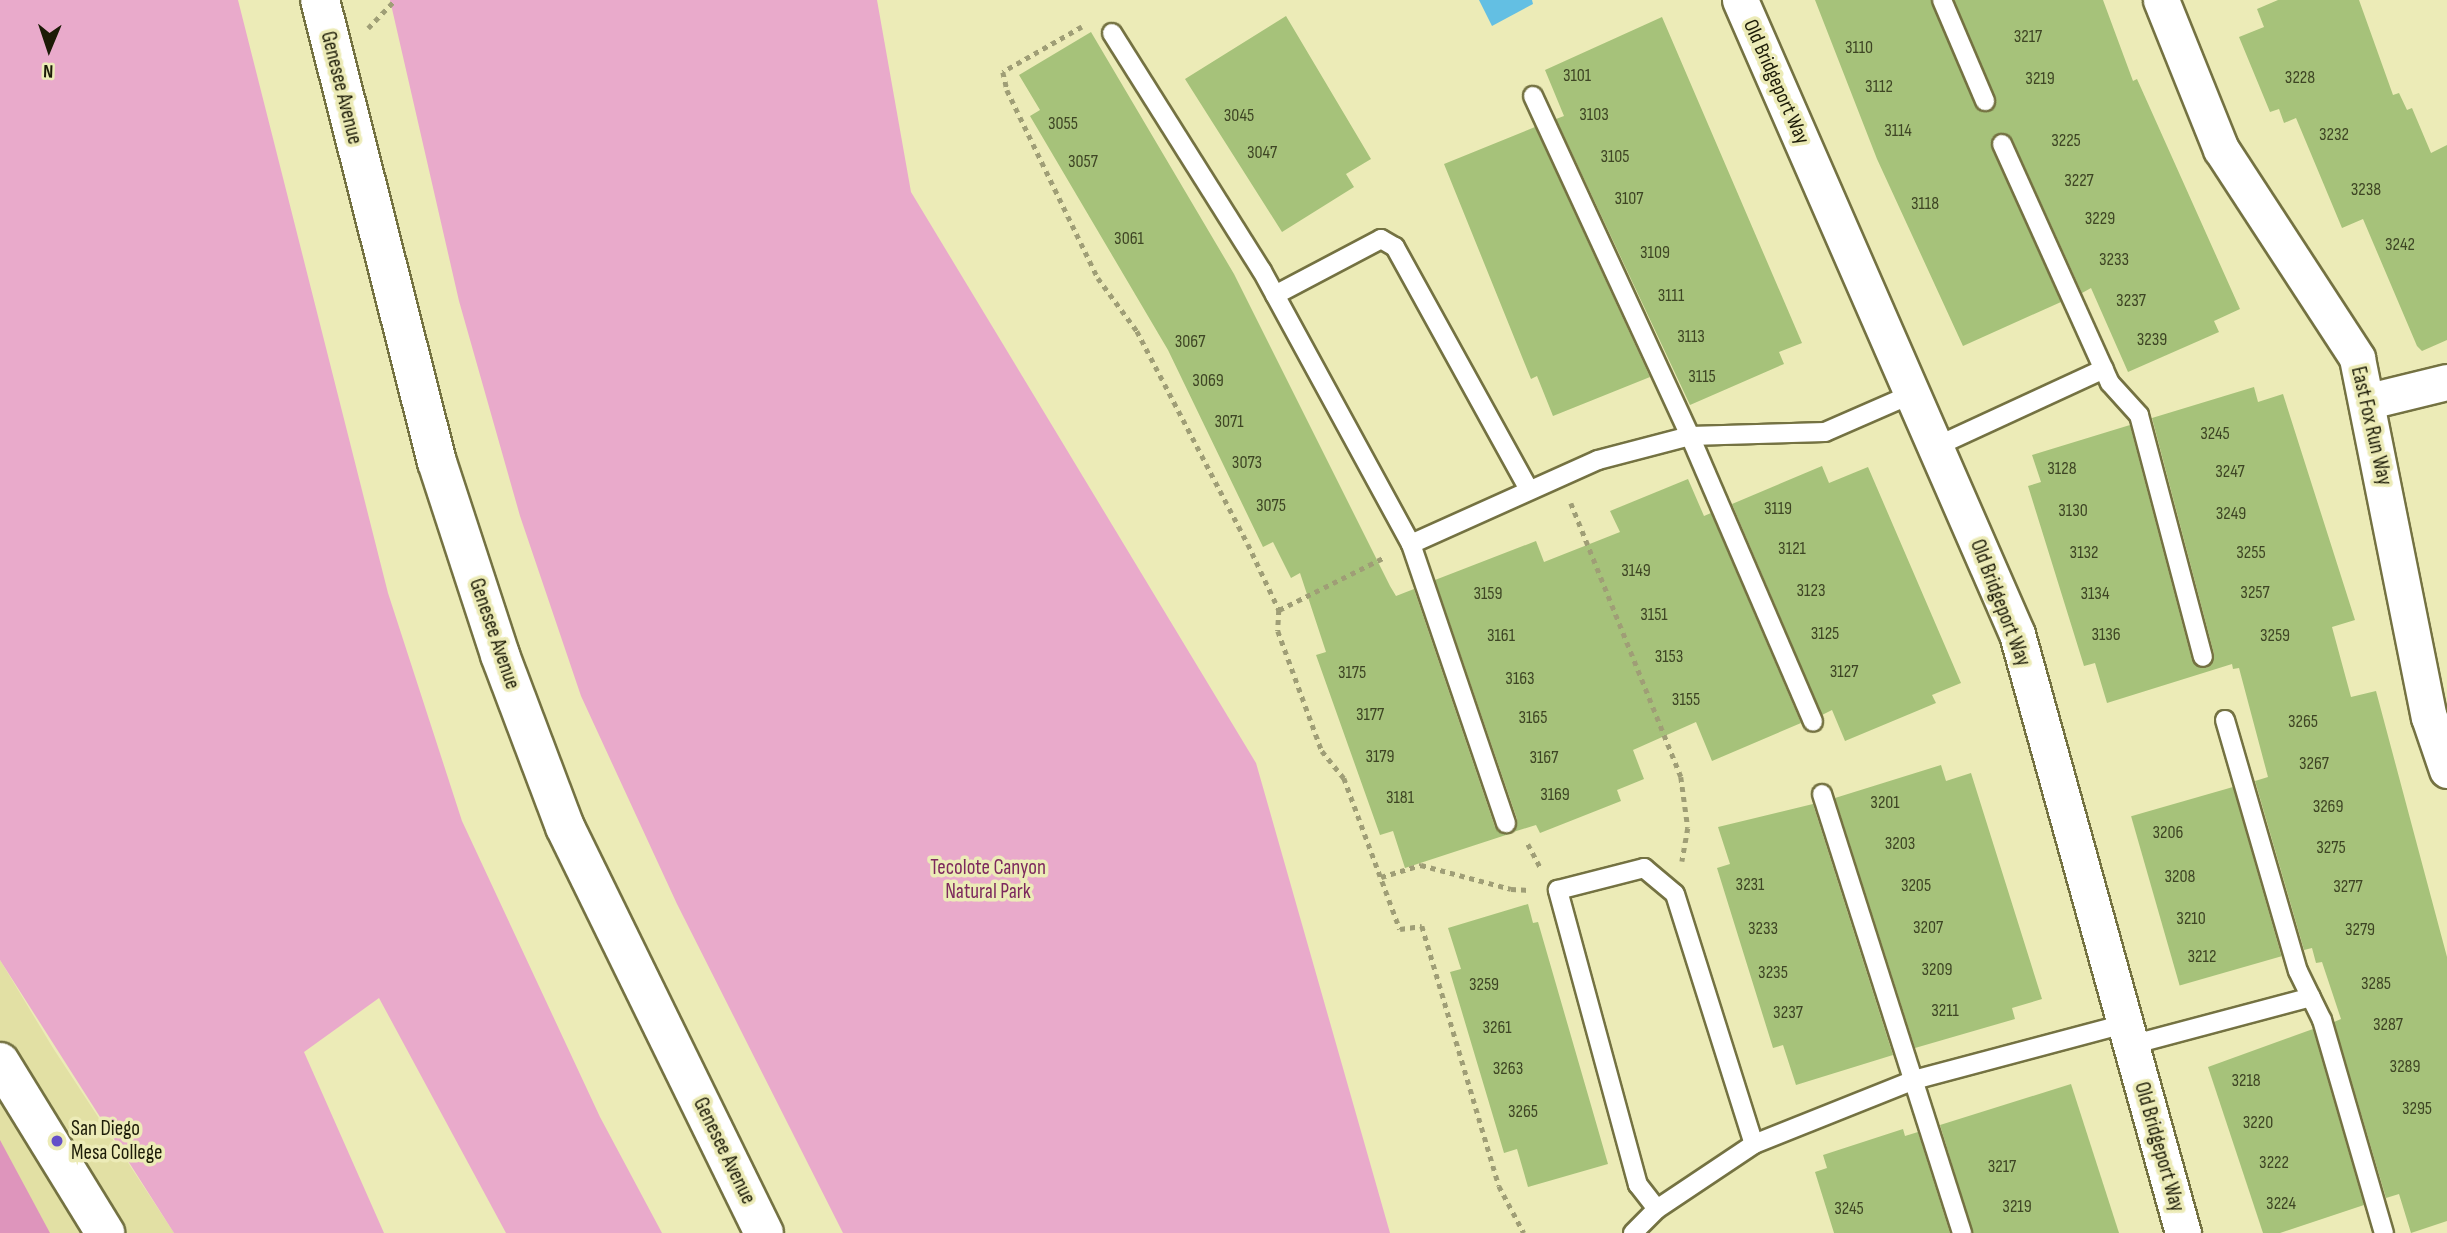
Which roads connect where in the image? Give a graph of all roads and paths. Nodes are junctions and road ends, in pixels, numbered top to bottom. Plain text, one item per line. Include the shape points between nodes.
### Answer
1 (320, 0) edge
2 (1740, 0) edge
3 (1941, 0) edge
4 (2161, 0) edge
5 (1112, 33) joint
6 (1533, 96) dead end
7 (1985, 101) dead end
8 (2002, 144) dead end
9 (1275, 295) junction
10 (2104, 369) junction
11 (2447, 382) edge
12 (1912, 394) junction
13 (2369, 401) junction
14 (1690, 436) junction
15 (1935, 447) junction
16 (1561, 476) junction
17 (1529, 490) junction
18 (1411, 544) junction
19 (1279, 610) junction
20 (2203, 657) dead end
21 (2225, 720) dead end
22 (1813, 722) dead end
23 (2447, 770) edge
24 (1822, 794) dead end
25 (1506, 823) joint
26 (1381, 877) junction
27 (1558, 890) junction
28 (1675, 894) junction
29 (2311, 997) junction
30 (2128, 1035) junction
31 (0, 1062) edge
32 (1913, 1080) junction
33 (1754, 1144) junction
34 (1657, 1209) junction
35 (105, 1233) edge
36 (764, 1233) edge
37 (1524, 1233) edge
38 (1633, 1233) edge
39 (1962, 1233) edge
40 (2183, 1233) edge
41 (2384, 1233) edge

1 - 36 main road, Genesee Avenue via 437,462 500,655 565,827
2 - 12 street, Old Bridgeport Way
3 - 7 lane
4 - 13 street, East Fox Run Way via 2221,149 2357,358
5 - 9 lane
5 - 19 path via 1084,25 1003,72 1007,90 1098,278 1137,331
6 - 14 lane
8 - 10 lane
9 - 17 lane via 1381,239 1395,247
9 - 18 lane
10 - 15 lane
10 - 20 lane via 2138,415
11 - 13 street
12 - 14 lane via 1825,432
12 - 15 street, Old Bridgeport Way
13 - 23 street, East Fox Run Way via 2429,717
14 - 16 lane via 1598,460
14 - 22 lane
15 - 30 street, Old Bridgeport Way via 2017,634
16 - 17 lane
16 - 28 path via 1681,777 1688,828
17 - 18 lane
18 - 19 path
18 - 25 lane
19 - 26 path via 1278,631 1322,751 1344,778
21 - 29 lane via 2298,971
24 - 32 lane
25 - 27 path via 1526,840 1543,874
26 - 27 path via 1421,866 1511,889
26 - 37 path via 1401,929 1422,926 1499,1186
27 - 28 lane via 1644,868
27 - 34 lane via 1638,1185
28 - 33 lane
29 - 30 lane
29 - 41 lane via 2322,1020
30 - 32 lane
30 - 40 street, Old Bridgeport Way
31 - 35 main road
32 - 33 lane
32 - 39 lane
33 - 34 lane
34 - 38 lane

